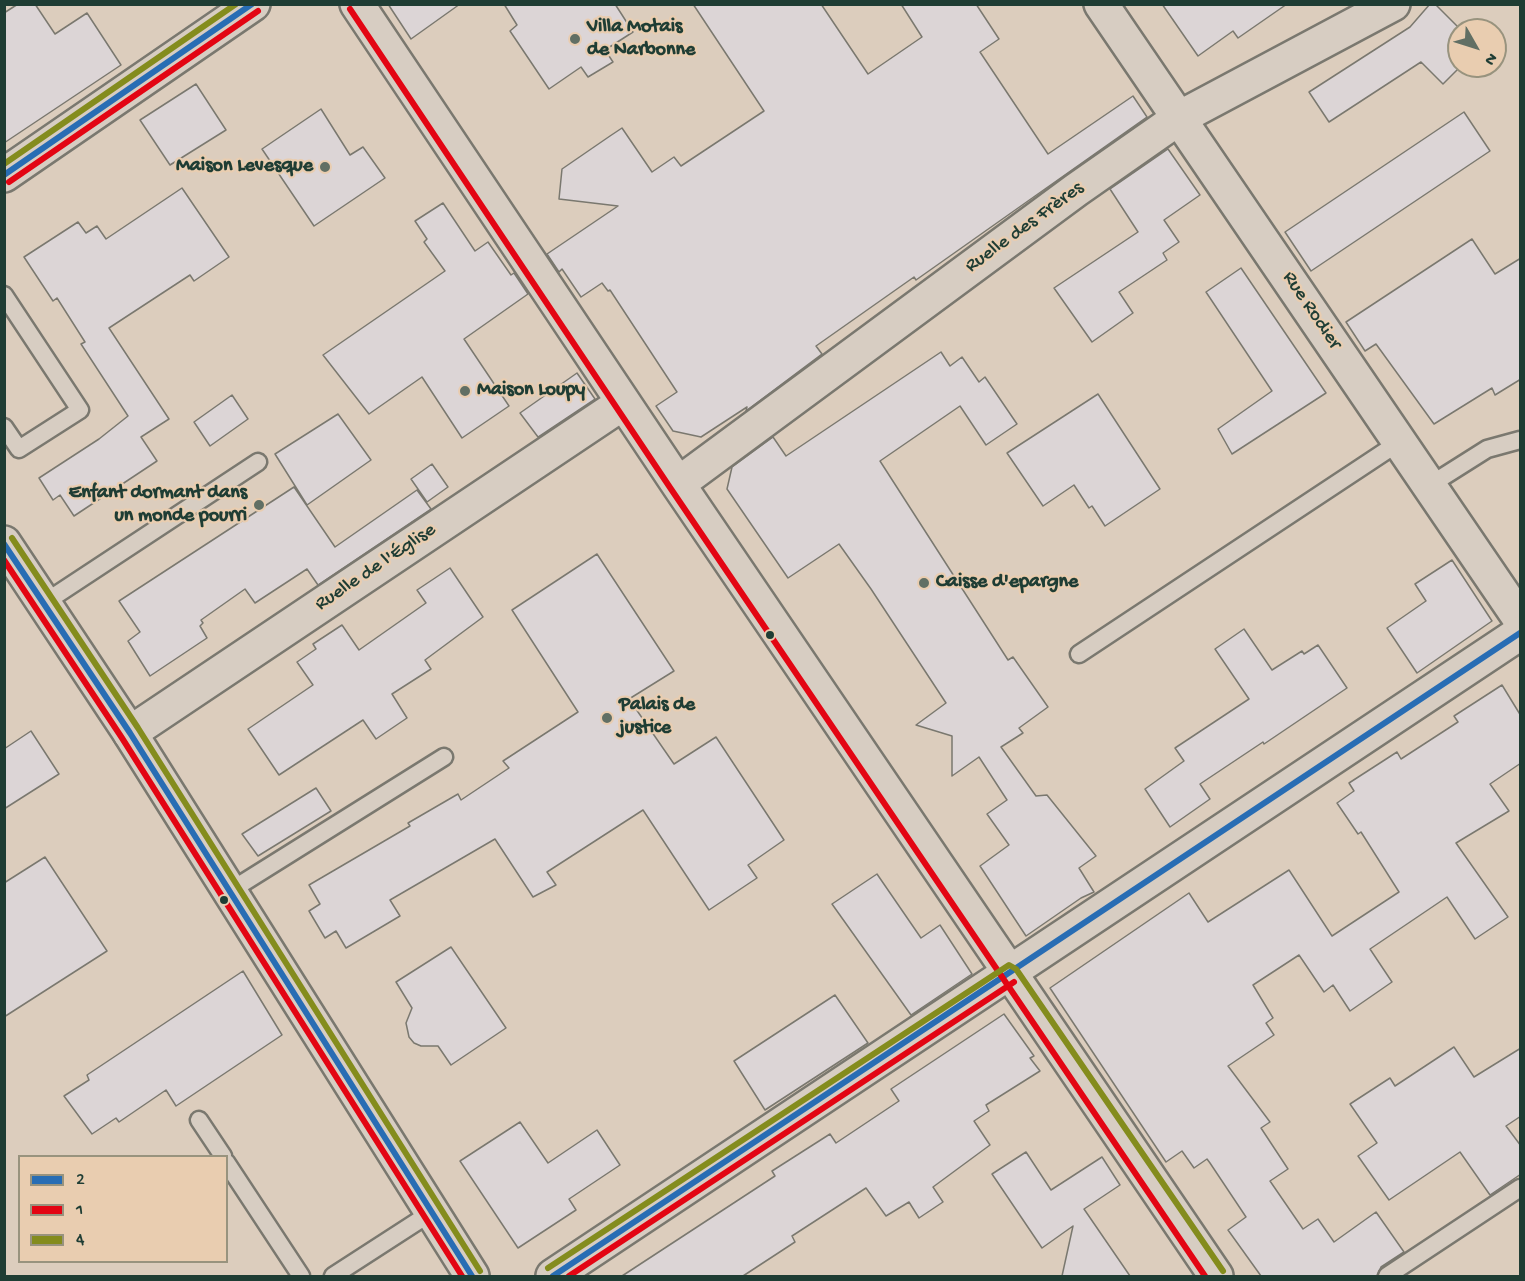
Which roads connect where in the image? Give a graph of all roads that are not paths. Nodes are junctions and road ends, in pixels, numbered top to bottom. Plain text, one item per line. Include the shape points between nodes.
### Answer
1 (253, 4) edge
2 (357, 4) edge
3 (1101, 4) edge
4 (1394, 4) edge
5 (1179, 118) junction
6 (4, 175) edge
7 (4, 295) edge
8 (623, 403) junction
9 (4, 427) edge
10 (1521, 440) edge
11 (1401, 441) junction
12 (258, 462) dead end
13 (678, 484) junction
14 (1430, 485) junction
15 (4, 543) edge
16 (44, 603) junction
17 (1521, 619) edge
18 (1521, 633) edge
19 (1079, 654) dead end
20 (130, 733) junction
21 (444, 757) dead end
22 (230, 891) junction
23 (1009, 974) junction
24 (199, 1120) dead end
25 (222, 1155) edge
26 (228, 1165) edge
27 (1521, 1188) edge
28 (432, 1212) junction
29 (301, 1276) edge
30 (333, 1276) edge
31 (472, 1276) edge
32 (553, 1276) edge
33 (1216, 1276) edge
34 (1387, 1276) edge

1 - 6 street
2 - 8 street
3 - 5 street, Rue Rodier
4 - 5 street, Ruelle des Frères
5 - 11 street, Rue Rodier
5 - 13 street, Ruelle des Frères
7 - 9 lane via 80,410 19,449
8 - 13 street
8 - 20 street, Ruelle de l'Église
10 - 14 lane via 1487,450
11 - 14 street, Rue Rodier
11 - 19 lane
12 - 16 lane
13 - 23 street
14 - 17 street, Rue Rodier
15 - 16 street
16 - 20 street
18 - 23 street
20 - 22 street
21 - 22 lane
22 - 28 street
23 - 32 street
23 - 33 street
24 - 25 lane
26 - 29 lane
27 - 34 lane
28 - 30 lane
28 - 31 street

